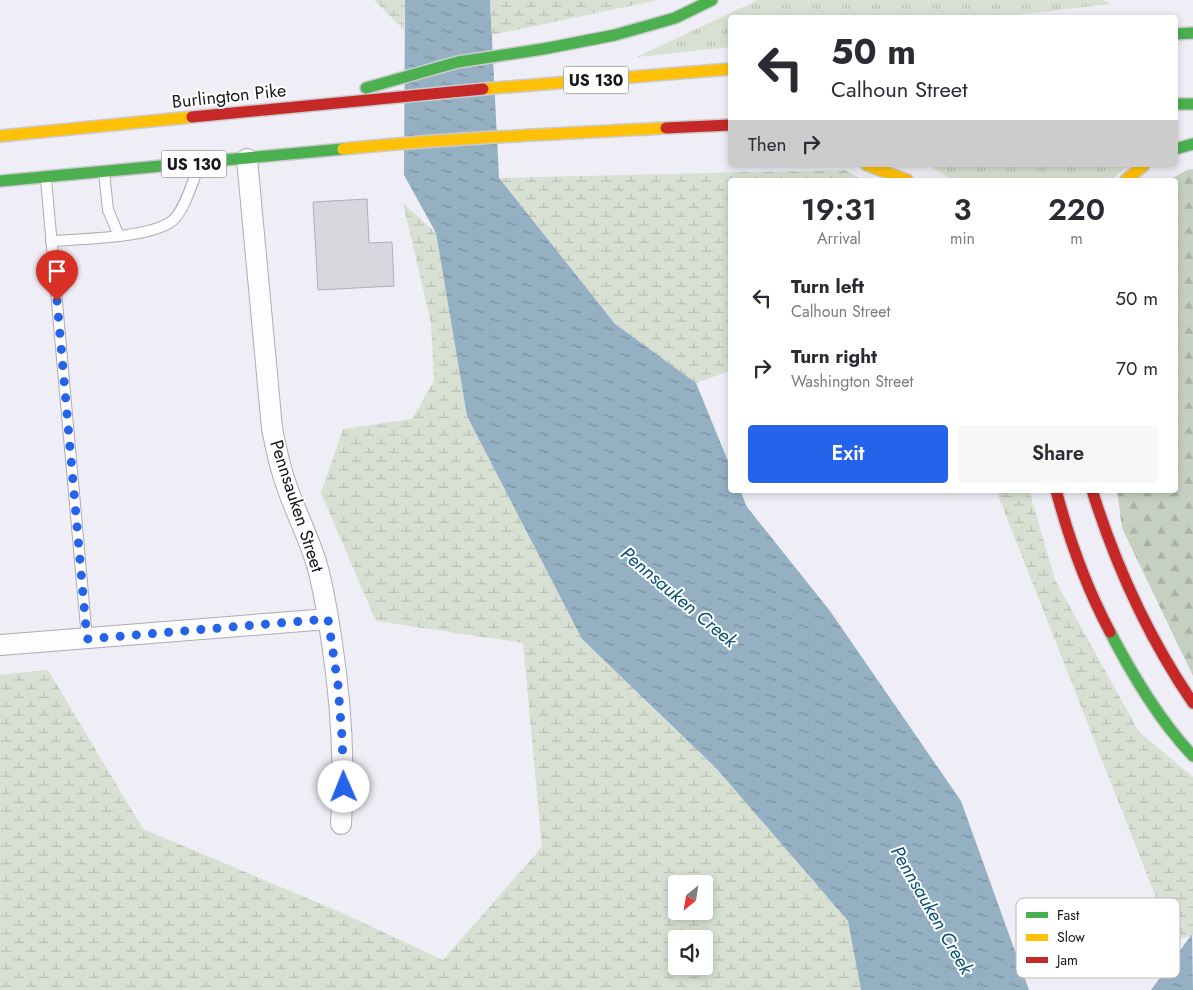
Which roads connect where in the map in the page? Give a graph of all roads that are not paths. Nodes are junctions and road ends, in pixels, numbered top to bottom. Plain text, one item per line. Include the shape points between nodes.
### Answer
1 (712, 0) edge
2 (1193, 33) edge
3 (1178, 34) edge
4 (728, 69) edge
5 (1178, 104) edge
6 (1193, 104) edge
7 (295, 108) junction
8 (728, 125) edge
9 (613, 131) junction
10 (0, 136) edge
11 (681, 139) dead end
12 (1193, 144) edge
13 (1178, 148) edge
14 (247, 159) junction
15 (201, 163) junction
16 (871, 167) edge
17 (1142, 167) edge
18 (104, 172) junction
19 (46, 176) junction
20 (902, 178) edge
21 (1128, 178) edge
22 (0, 181) edge
23 (119, 236) junction
24 (51, 241) junction
25 (1057, 493) edge
26 (1093, 493) edge
27 (328, 619) junction
28 (87, 639) junction
29 (0, 645) edge
30 (1193, 702) edge
31 (1193, 756) edge
32 (341, 824) dead end

1 - 7 highway via 675,18 615,35 458,62
2 - 3 highway
4 - 7 highway, Burlington Pike / US 130
5 - 6 highway
7 - 10 highway, Burlington Pike / US 130
8 - 9 highway, US 130
9 - 11 highway
9 - 14 highway, US 130 via 389,144
12 - 13 highway
14 - 15 highway, US 130
14 - 27 street, Pennsauken Street via 272,428 287,489 316,562
15 - 18 highway, US 130
15 - 23 lane via 180,212 172,221 146,231
16 - 20 highway
17 - 21 highway
18 - 19 highway, US 130
18 - 23 lane via 108,210
19 - 22 highway, US 130
19 - 24 lane
23 - 24 lane
24 - 28 lane
25 - 31 highway via 1084,576 1117,646 1160,715
26 - 30 highway via 1132,600 1151,637
27 - 28 street
27 - 32 street, Pennsauken Street via 342,737 344,787
28 - 29 street

